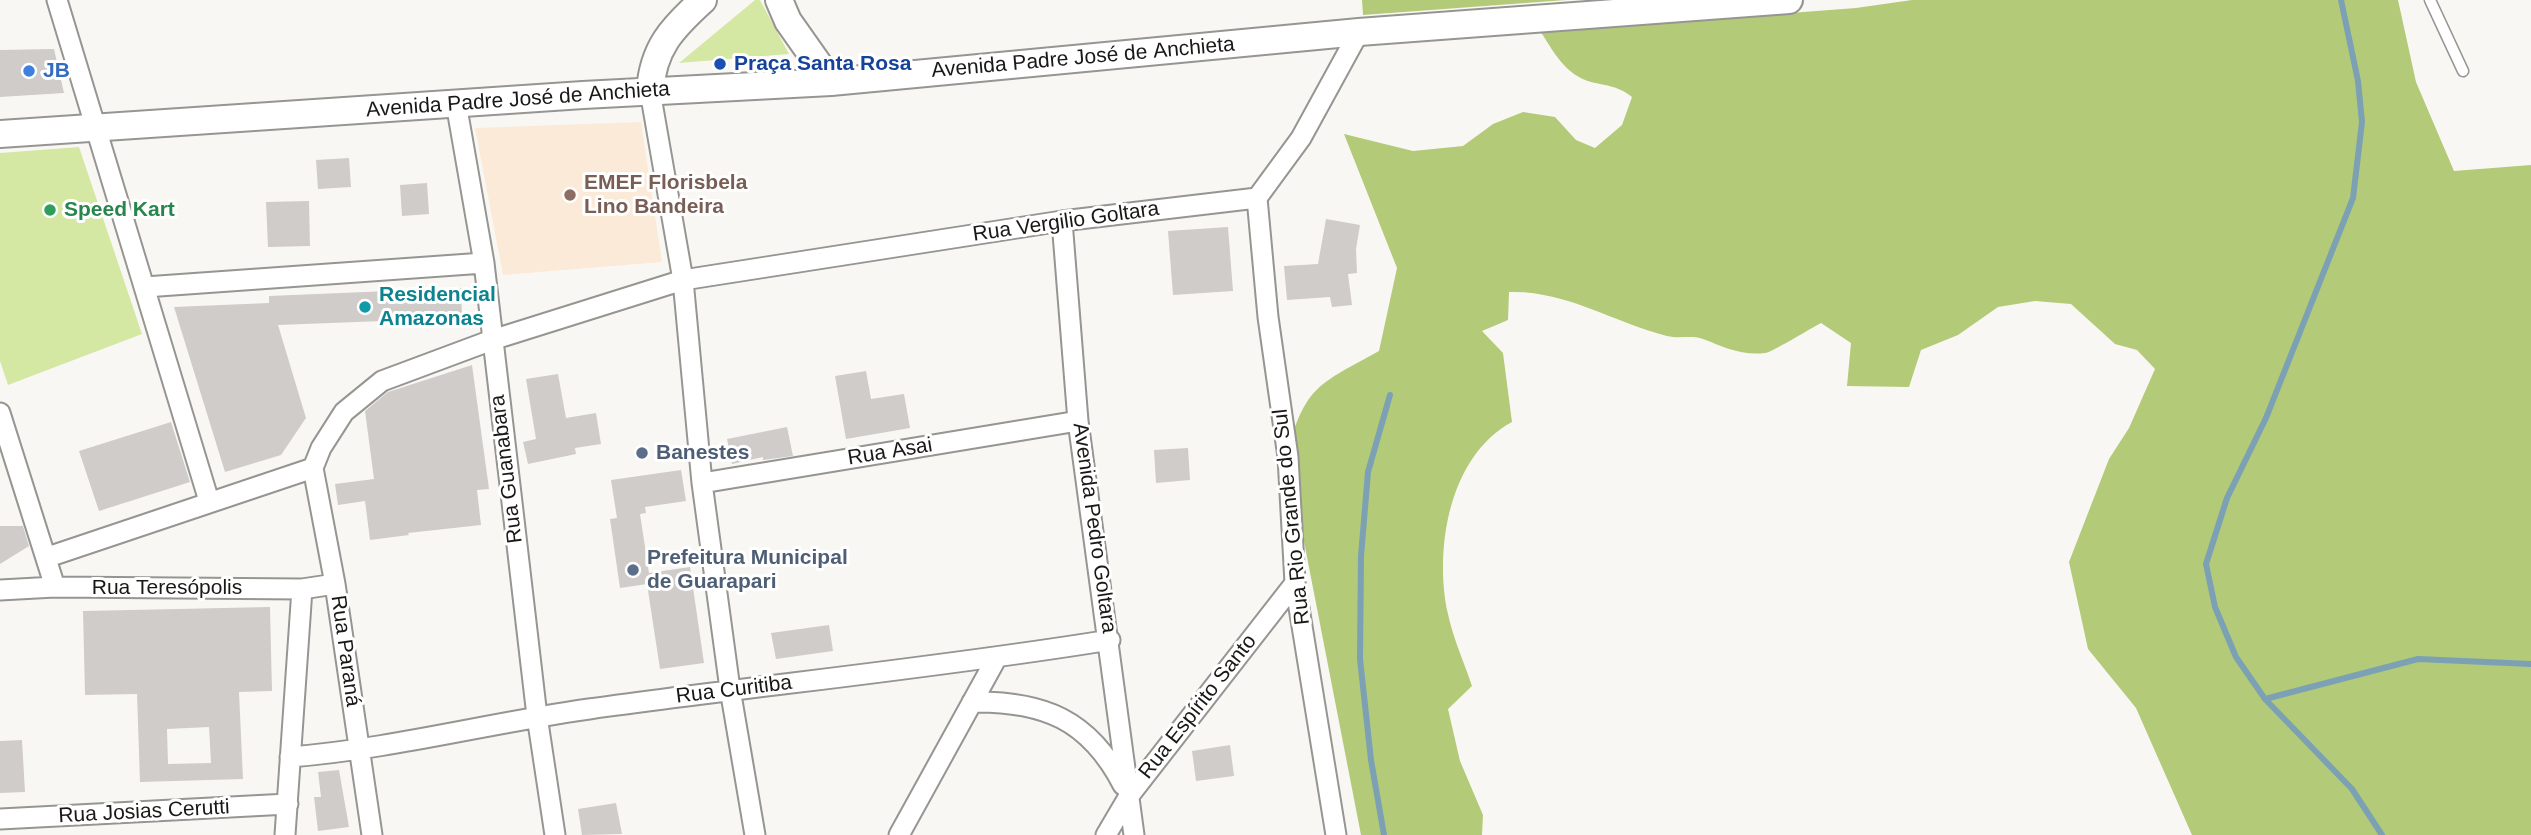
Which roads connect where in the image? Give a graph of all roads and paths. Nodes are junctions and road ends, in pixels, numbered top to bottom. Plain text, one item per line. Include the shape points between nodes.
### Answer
1 (703, 0) edge
2 (779, 0) edge
3 (1789, 0) edge
4 (2430, 0) edge
5 (61, 1) edge
6 (1359, 32) junction
7 (2463, 71) dead end
8 (831, 82) junction
9 (650, 91) junction
10 (456, 103) junction
11 (93, 128) junction
12 (0, 134) edge
13 (1257, 198) junction
14 (1062, 221) junction
15 (484, 263) junction
16 (683, 280) junction
17 (145, 287) junction
18 (492, 341) junction
19 (0, 413) edge
20 (1078, 421) junction
21 (313, 468) junction
22 (702, 483) junction
23 (209, 501) junction
24 (48, 557) junction
25 (1295, 583) junction
26 (335, 584) junction
27 (55, 587) junction
28 (302, 589) junction
29 (0, 590) edge
30 (1110, 640) junction
31 (996, 659) junction
32 (730, 689) junction
33 (972, 702) junction
34 (537, 716) junction
35 (359, 751) junction
36 (290, 757) junction
37 (1129, 796) junction
38 (288, 804) junction
39 (0, 819) edge
40 (285, 835) edge
41 (372, 835) edge
42 (555, 835) edge
43 (755, 835) edge
44 (899, 835) edge
45 (1106, 835) edge
46 (1134, 835) edge
47 (1336, 835) edge

1 - 9 main road via 679,21 661,46 651,66
2 - 8 main road via 788,21
3 - 6 main road, Avenida Padre José de Anchieta
4 - 7 lane
5 - 11 street
6 - 8 main road, Avenida Padre José de Anchieta
6 - 13 street via 1301,138
8 - 9 main road, Avenida Padre José de Anchieta
9 - 10 main road, Avenida Padre José de Anchieta
9 - 16 street
10 - 11 main road, Avenida Padre José de Anchieta
10 - 15 street, Rua Guanabara
11 - 12 main road, Avenida Padre José de Anchieta
11 - 17 street
13 - 14 street, Rua Vergilio Goltara
13 - 25 street, Rua Rio Grande do Sul via 1268,317 1289,457
14 - 16 street, Rua Vergilio Goltara
14 - 20 street, Avenida Pedro Goltara
15 - 17 street
15 - 18 street, Rua Guanabara
16 - 18 street, Rua Vergilio Goltara
16 - 22 street
17 - 23 street
18 - 21 street, Rua Vergilio Goltara via 382,381 362,395 344,412
18 - 34 street, Rua Guanabara
19 - 24 street
20 - 22 street, Rua Asai
20 - 30 street, Avenida Pedro Goltara
21 - 23 street
21 - 26 street, Rua Paraná
22 - 32 street
23 - 24 street
24 - 27 street
25 - 37 street, Rua Espírito Santo
25 - 47 street, Rua Rio Grande do Sul
26 - 28 street, Rua Teresópolis
26 - 35 street, Rua Paraná
27 - 28 street, Rua Teresópolis
27 - 29 street, Rua Teresópolis
28 - 36 street
30 - 31 street, Rua Curitiba
30 - 37 street, Avenida Pedro Goltara
31 - 32 street, Rua Curitiba
31 - 33 street
32 - 34 street, Rua Curitiba
32 - 43 street
33 - 37 street via 1011,702 1049,712 1083,732 1110,761
33 - 44 street
34 - 35 street, Rua Curitiba
34 - 42 street, Rua Guanabara
35 - 36 street, Rua Curitiba
35 - 41 street, Rua Paraná
36 - 38 street
37 - 45 street, Rua Espírito Santo
37 - 46 street, Avenida Pedro Goltara
38 - 39 street, Rua Josias Cerutti
38 - 40 street

